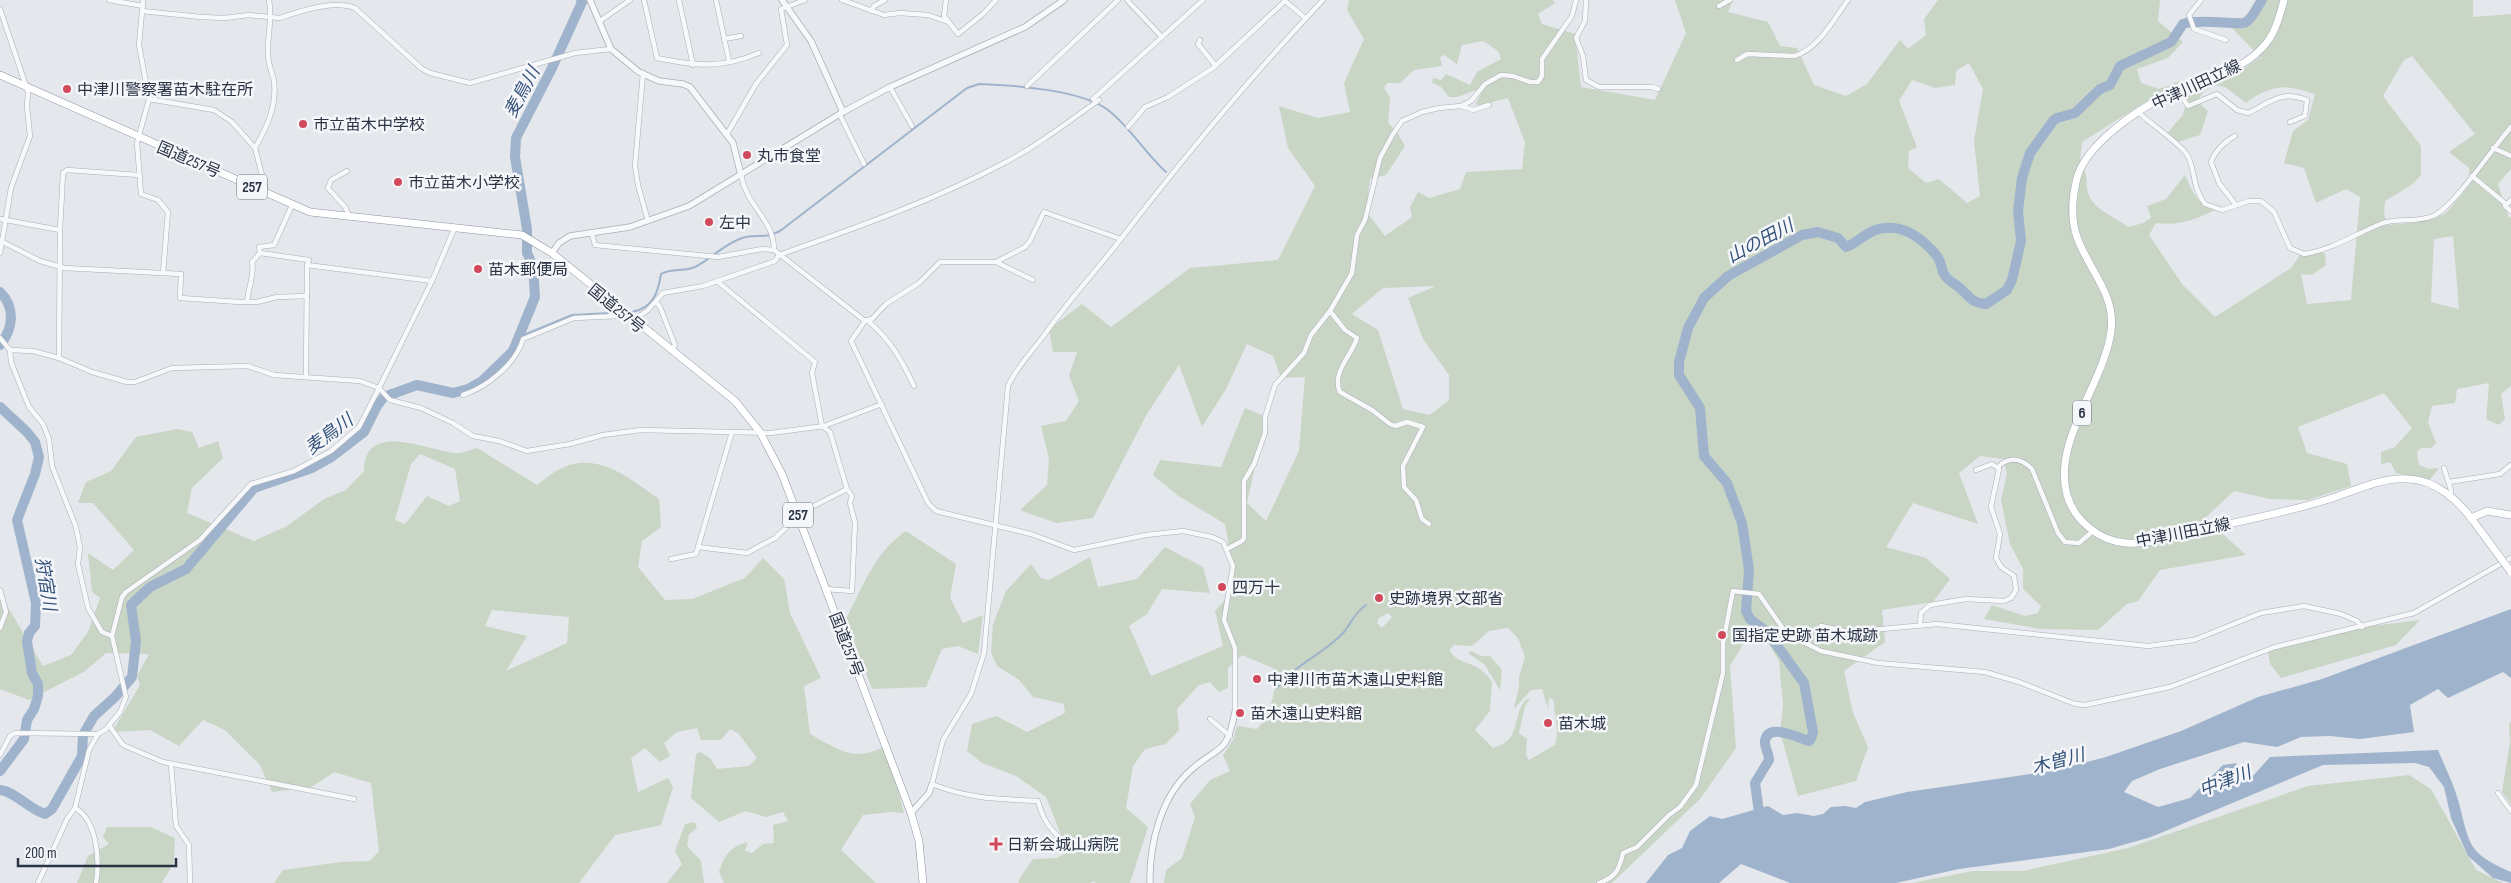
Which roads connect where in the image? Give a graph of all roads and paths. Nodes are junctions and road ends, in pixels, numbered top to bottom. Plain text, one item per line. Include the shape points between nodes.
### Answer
1 (109, 0) edge
2 (269, 0) edge
3 (590, 0) edge
4 (630, 0) edge
5 (644, 0) edge
6 (679, 0) edge
7 (716, 0) edge
8 (805, 0) edge
9 (842, 0) edge
10 (857, 0) edge
11 (885, 0) edge
12 (946, 0) edge
13 (996, 0) edge
14 (1064, 0) edge
15 (1118, 0) edge
16 (1127, 0) edge
17 (1203, 0) edge
18 (1284, 0) edge
19 (1322, 0) edge
20 (1576, 0) edge
21 (1586, 0) edge
22 (1730, 0) edge
23 (1848, 0) edge
24 (2201, 0) edge
25 (2284, 0) edge
26 (784, 3) edge
27 (143, 6) edge
28 (1719, 6) dead end
29 (858, 7) junction
30 (0, 9) edge
31 (871, 11) junction
32 (272, 18) junction
33 (1304, 18) junction
34 (600, 21) junction
35 (948, 22) junction
36 (741, 36) dead end
37 (1162, 37) junction
38 (724, 39) junction
39 (1200, 40) dead end
40 (2226, 40) dead end
41 (611, 49) junction
42 (758, 52) dead end
43 (1737, 60) dead end
44 (729, 61) junction
45 (536, 64) junction
46 (1216, 65) junction
47 (694, 66) junction
48 (643, 73) junction
49 (0, 75) edge
50 (26, 86) junction
51 (1027, 86) dead end
52 (890, 88) junction
53 (1658, 89) dead end
54 (2178, 91) junction
55 (149, 99) junction
56 (1489, 105) dead end
57 (1462, 106) junction
58 (2138, 112) junction
59 (512, 114) dead end
60 (841, 114) junction
61 (2290, 122) dead end
62 (912, 126) dead end
63 (1128, 127) dead end
64 (2511, 127) edge
65 (727, 134) junction
66 (2235, 136) dead end
67 (138, 137) junction
68 (256, 148) junction
69 (2493, 148) junction
70 (2511, 156) edge
71 (864, 164) dead end
72 (346, 171) dead end
73 (741, 175) junction
74 (139, 176) junction
75 (2472, 176) junction
76 (266, 194) junction
77 (2511, 200) edge
78 (293, 203) junction
79 (2506, 204) junction
80 (2236, 205) junction
81 (2511, 211) edge
82 (349, 216) junction
83 (2, 220) edge
84 (648, 221) junction
85 (455, 227) junction
86 (60, 230) junction
87 (592, 234) junction
88 (1121, 239) junction
89 (3, 242) junction
90 (774, 250) junction
91 (0, 253) edge
92 (260, 253) junction
93 (552, 254) junction
94 (779, 255) junction
95 (996, 262) junction
96 (307, 265) junction
97 (59, 267) junction
98 (163, 273) junction
99 (1033, 280) dead end
100 (432, 281) junction
101 (718, 282) junction
102 (307, 296) junction
103 (247, 302) junction
104 (656, 302) junction
105 (1330, 311) junction
106 (623, 313) junction
107 (632, 321) junction
108 (866, 321) junction
109 (0, 338) edge
110 (10, 350) junction
111 (671, 351) junction
112 (59, 358) junction
113 (306, 377) junction
114 (914, 386) dead end
115 (381, 389) junction
116 (463, 395) dead end
117 (882, 404) junction
118 (822, 426) junction
119 (732, 432) junction
120 (760, 432) junction
121 (2511, 465) edge
122 (1998, 467) junction
123 (2444, 468) dead end
124 (1976, 470) dead end
125 (2449, 482) junction
126 (847, 489) junction
127 (2450, 497) junction
128 (2511, 515) edge
129 (798, 516) junction
130 (2473, 520) junction
131 (996, 524) junction
132 (1429, 524) dead end
133 (2093, 531) junction
134 (698, 547) junction
135 (1227, 549) junction
136 (2511, 558) edge
137 (671, 559) dead end
138 (2511, 572) edge
139 (826, 589) junction
140 (0, 590) edge
141 (1920, 624) junction
142 (1822, 626) dead end
143 (2362, 627) junction
144 (0, 628) edge
145 (112, 636) junction
146 (1235, 712) joint
147 (1210, 719) dead end
148 (109, 725) junction
149 (98, 734) junction
150 (1230, 736) junction
151 (0, 755) edge
152 (171, 764) junction
153 (932, 784) junction
154 (2498, 793) dead end
155 (354, 799) dead end
156 (75, 808) junction
157 (2511, 810) edge
158 (912, 813) junction
159 (1060, 838) dead end
160 (38, 883) edge
161 (96, 883) edge
162 (190, 883) edge
163 (923, 883) edge
164 (1150, 883) edge
165 (1599, 883) edge

1 - 27 street
2 - 32 street
3 - 34 street
4 - 34 street
5 - 47 street via 657,58
6 - 47 street
7 - 38 street
8 - 26 street
9 - 29 street
10 - 29 street
11 - 31 street
12 - 35 street via 944,16
13 - 35 street via 961,32 955,32
14 - 52 street via 1025,27
15 - 51 street
16 - 37 street
17 - 37 street
18 - 33 street
18 - 46 street
19 - 33 street
20 - 57 street via 1572,16 1542,59 1542,76 1538,82 1501,75 1485,84 1471,101
21 - 53 street via 1585,21 1576,38 1583,56 1586,80 1599,87
22 - 28 street
23 - 43 street via 1816,42 1800,55 1747,54
24 - 40 street via 2190,12 2190,22 2198,32
25 - 54 main road, 中津川田立線 / 6 via 2270,39 2260,51 2229,70
26 - 60 street via 811,40
26 - 65 street via 780,10 787,45 756,84
27 - 32 street via 201,17 249,14
27 - 55 street via 139,45
29 - 31 street
30 - 50 street
31 - 35 street via 884,15 928,15
32 - 45 street via 343,0 401,52 430,73 470,82
32 - 68 street via 268,54 274,99 270,122
33 - 88 street via 1240,91
34 - 41 street
36 - 38 street
37 - 94 street via 1096,100 1030,148 978,176 860,226
38 - 44 street
39 - 46 street via 1198,44
41 - 45 street via 575,53
41 - 48 street
42 - 44 street
44 - 47 street
45 - 59 street
46 - 63 street via 1168,97 1145,107
48 - 65 street via 690,87
48 - 84 street via 635,166
49 - 50 main road, 国道257号 / 257
50 - 67 main road, 国道257号 / 257
50 - 83 street via 30,136
52 - 60 street
52 - 62 street
54 - 58 main road, 中津川田立線 / 6
54 - 61 street via 2188,106 2217,94 2237,110 2248,113 2284,96 2294,95 2307,100 2305,116
55 - 67 street
55 - 68 street via 214,110 232,122
56 - 57 street via 1473,110
57 - 105 street via 1422,112 1402,121 1393,134 1380,158 1365,220 1357,235 1352,273
58 - 80 street via 2186,153 2194,186 2205,204 2222,210
58 - 133 main road, 中津川田立線 / 6 via 2110,133 2086,159 2078,174 2072,206 2076,236 2106,293 2112,312 2107,348 2064,461 2068,500 2084,524
60 - 71 street
60 - 73 street
64 - 69 street
65 - 73 street via 737,153
66 - 80 street via 2226,141 2211,162 2218,183
67 - 74 street
67 - 76 main road, 国道257号 / 257
68 - 76 street
69 - 70 street
69 - 75 street
72 - 82 street via 330,180 328,188
73 - 84 street via 689,206
73 - 90 street via 749,200 773,236
74 - 86 street via 64,171
74 - 98 street via 141,194 158,200 168,212
75 - 79 street
75 - 80 street via 2435,216 2384,223 2304,254 2290,248 2274,212 2266,204 2255,200
76 - 78 main road, 国道257号 / 257
77 - 79 street
78 - 82 main road, 国道257号 / 257 via 310,212
78 - 92 street via 274,245 259,247
79 - 81 street
82 - 85 main road, 国道257号 / 257
83 - 86 street
83 - 89 street
84 - 87 street
85 - 93 main road, 国道257号 / 257 via 522,235
85 - 100 street
86 - 97 street
87 - 90 street via 595,245 720,257 762,248
87 - 93 street via 564,239
88 - 95 street via 1044,212 1025,247
88 - 131 street via 1050,324 1015,371 1008,386
89 - 91 street
89 - 97 street
90 - 94 street
92 - 96 street via 309,260
92 - 103 street via 252,262 254,269
93 - 106 main road, 国道257号 / 257
94 - 101 street via 775,261
94 - 108 street
95 - 99 street
95 - 108 street via 940,262 919,283 892,299
96 - 100 street
96 - 102 street
97 - 98 street
97 - 112 street
98 - 103 street via 181,274 180,298
100 - 115 street
101 - 104 street via 663,293
101 - 118 street via 815,362 812,373
102 - 103 street
102 - 113 street
104 - 107 street
104 - 111 street via 675,346
105 - 132 street via 1345,330 1357,338 1340,373 1340,392 1394,426 1405,422 1422,427 1403,466 1404,488 1416,500 1422,519
105 - 135 street via 1311,335 1300,359 1274,384 1265,433 1244,481 1244,538
106 - 107 main road, 国道257号 / 257
106 - 116 street via 574,318 523,339 514,359 480,388
107 - 111 main road, 国道257号 / 257
108 - 114 street via 885,336
108 - 117 street via 851,341
109 - 110 street
110 - 112 street via 28,350
110 - 145 street via 11,362 29,407 43,424 49,439 52,466 76,527 80,548 78,564 88,608 102,632
111 - 120 main road, 国道257号 / 257 via 735,401
112 - 113 street via 126,382 135,382 162,370 199,366 248,366 274,375
113 - 115 street via 360,381
115 - 119 street via 388,398 421,408 482,439 527,451 641,430
115 - 145 street via 359,427 331,451 294,471 251,484 200,540 126,592
117 - 118 street
117 - 131 street via 932,508
118 - 120 street
118 - 126 street via 830,432
119 - 120 street
119 - 134 street
120 - 129 main road, 国道257号 / 257 via 774,456
121 - 125 street via 2500,474
122 - 124 street via 1992,464
122 - 133 street via 2005,460 2012,459 2032,469 2058,533 2065,542 2079,543
122 - 141 street via 1991,507 2000,534 1996,558 2001,567 2014,576 2015,593 2000,602 1966,599 1930,605 1921,613
123 - 125 street
125 - 127 street
126 - 129 street
126 - 139 street via 852,496 850,503 855,523 852,591
127 - 130 main road, 中津川田立線 / 6
127 - 133 main road, 中津川田立線 / 6 via 2430,484 2410,479 2382,481 2306,506 2158,540 2128,543 2114,541
128 - 130 main road via 2487,512
129 - 134 street via 788,528 747,553
129 - 139 main road, 国道257号 / 257
130 - 138 main road, 中津川田立線 / 6, bridge
131 - 135 street via 1074,550 1183,531 1212,537 1223,542
131 - 153 street via 985,644 977,680 943,740
134 - 137 street via 696,554
135 - 146 street via 1233,566 1224,620 1235,648
136 - 143 street via 2414,613
139 - 158 main road, 国道257号 / 257
140 - 144 street via 6,612
141 - 142 street via 1849,632
141 - 143 street via 2135,646 2194,640 2261,613 2304,606 2341,614
143 - 165 street via 2275,647 2170,687 2080,704 1985,672 1878,663 1821,652 1786,633 1757,593 1738,591 1731,594 1723,643 1723,673 1696,785 1680,807 1637,847 1623,853 1621,866 1613,876
145 - 148 street via 126,697 120,712
146 - 150 street
147 - 150 street
148 - 149 street
148 - 152 street via 123,745
149 - 151 street via 15,733
149 - 156 street via 89,750
150 - 164 street via 1219,751 1190,770 1173,793 1156,832
152 - 155 street
152 - 162 street via 176,826 189,845
153 - 158 street via 929,793
153 - 159 street via 978,798 1038,801 1049,828
154 - 157 street
156 - 160 street
156 - 161 street via 89,823 97,857
158 - 163 main road, 国道257号 / 257 via 919,841

